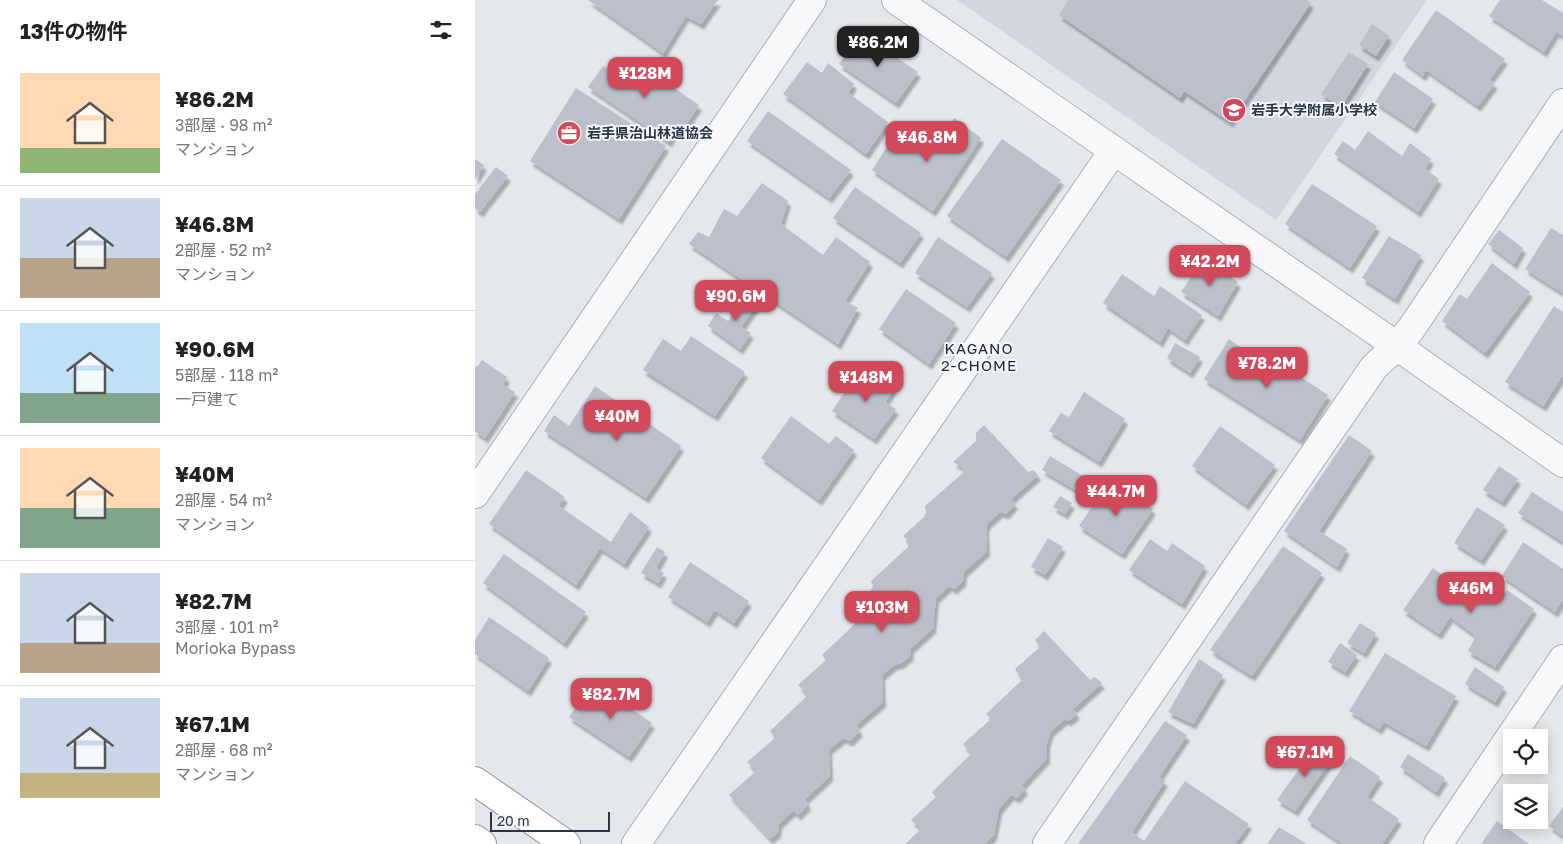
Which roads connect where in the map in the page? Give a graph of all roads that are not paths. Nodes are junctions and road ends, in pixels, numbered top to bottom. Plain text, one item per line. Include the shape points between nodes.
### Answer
1 (812, 0) edge
2 (896, 0) edge
3 (1563, 103) edge
4 (1114, 150) junction
5 (1397, 346) junction
6 (1563, 463) edge
7 (475, 494) edge
8 (1563, 659) edge
9 (475, 781) edge
10 (475, 840) edge
11 (482, 844) edge
12 (566, 844) edge
13 (636, 844) edge
14 (1047, 844) edge
15 (1437, 844) edge

1 - 7 street
2 - 4 street
3 - 5 street
4 - 5 street
4 - 13 street
5 - 6 street
5 - 14 street via 1374,366
8 - 15 street
9 - 12 highway
10 - 11 highway

